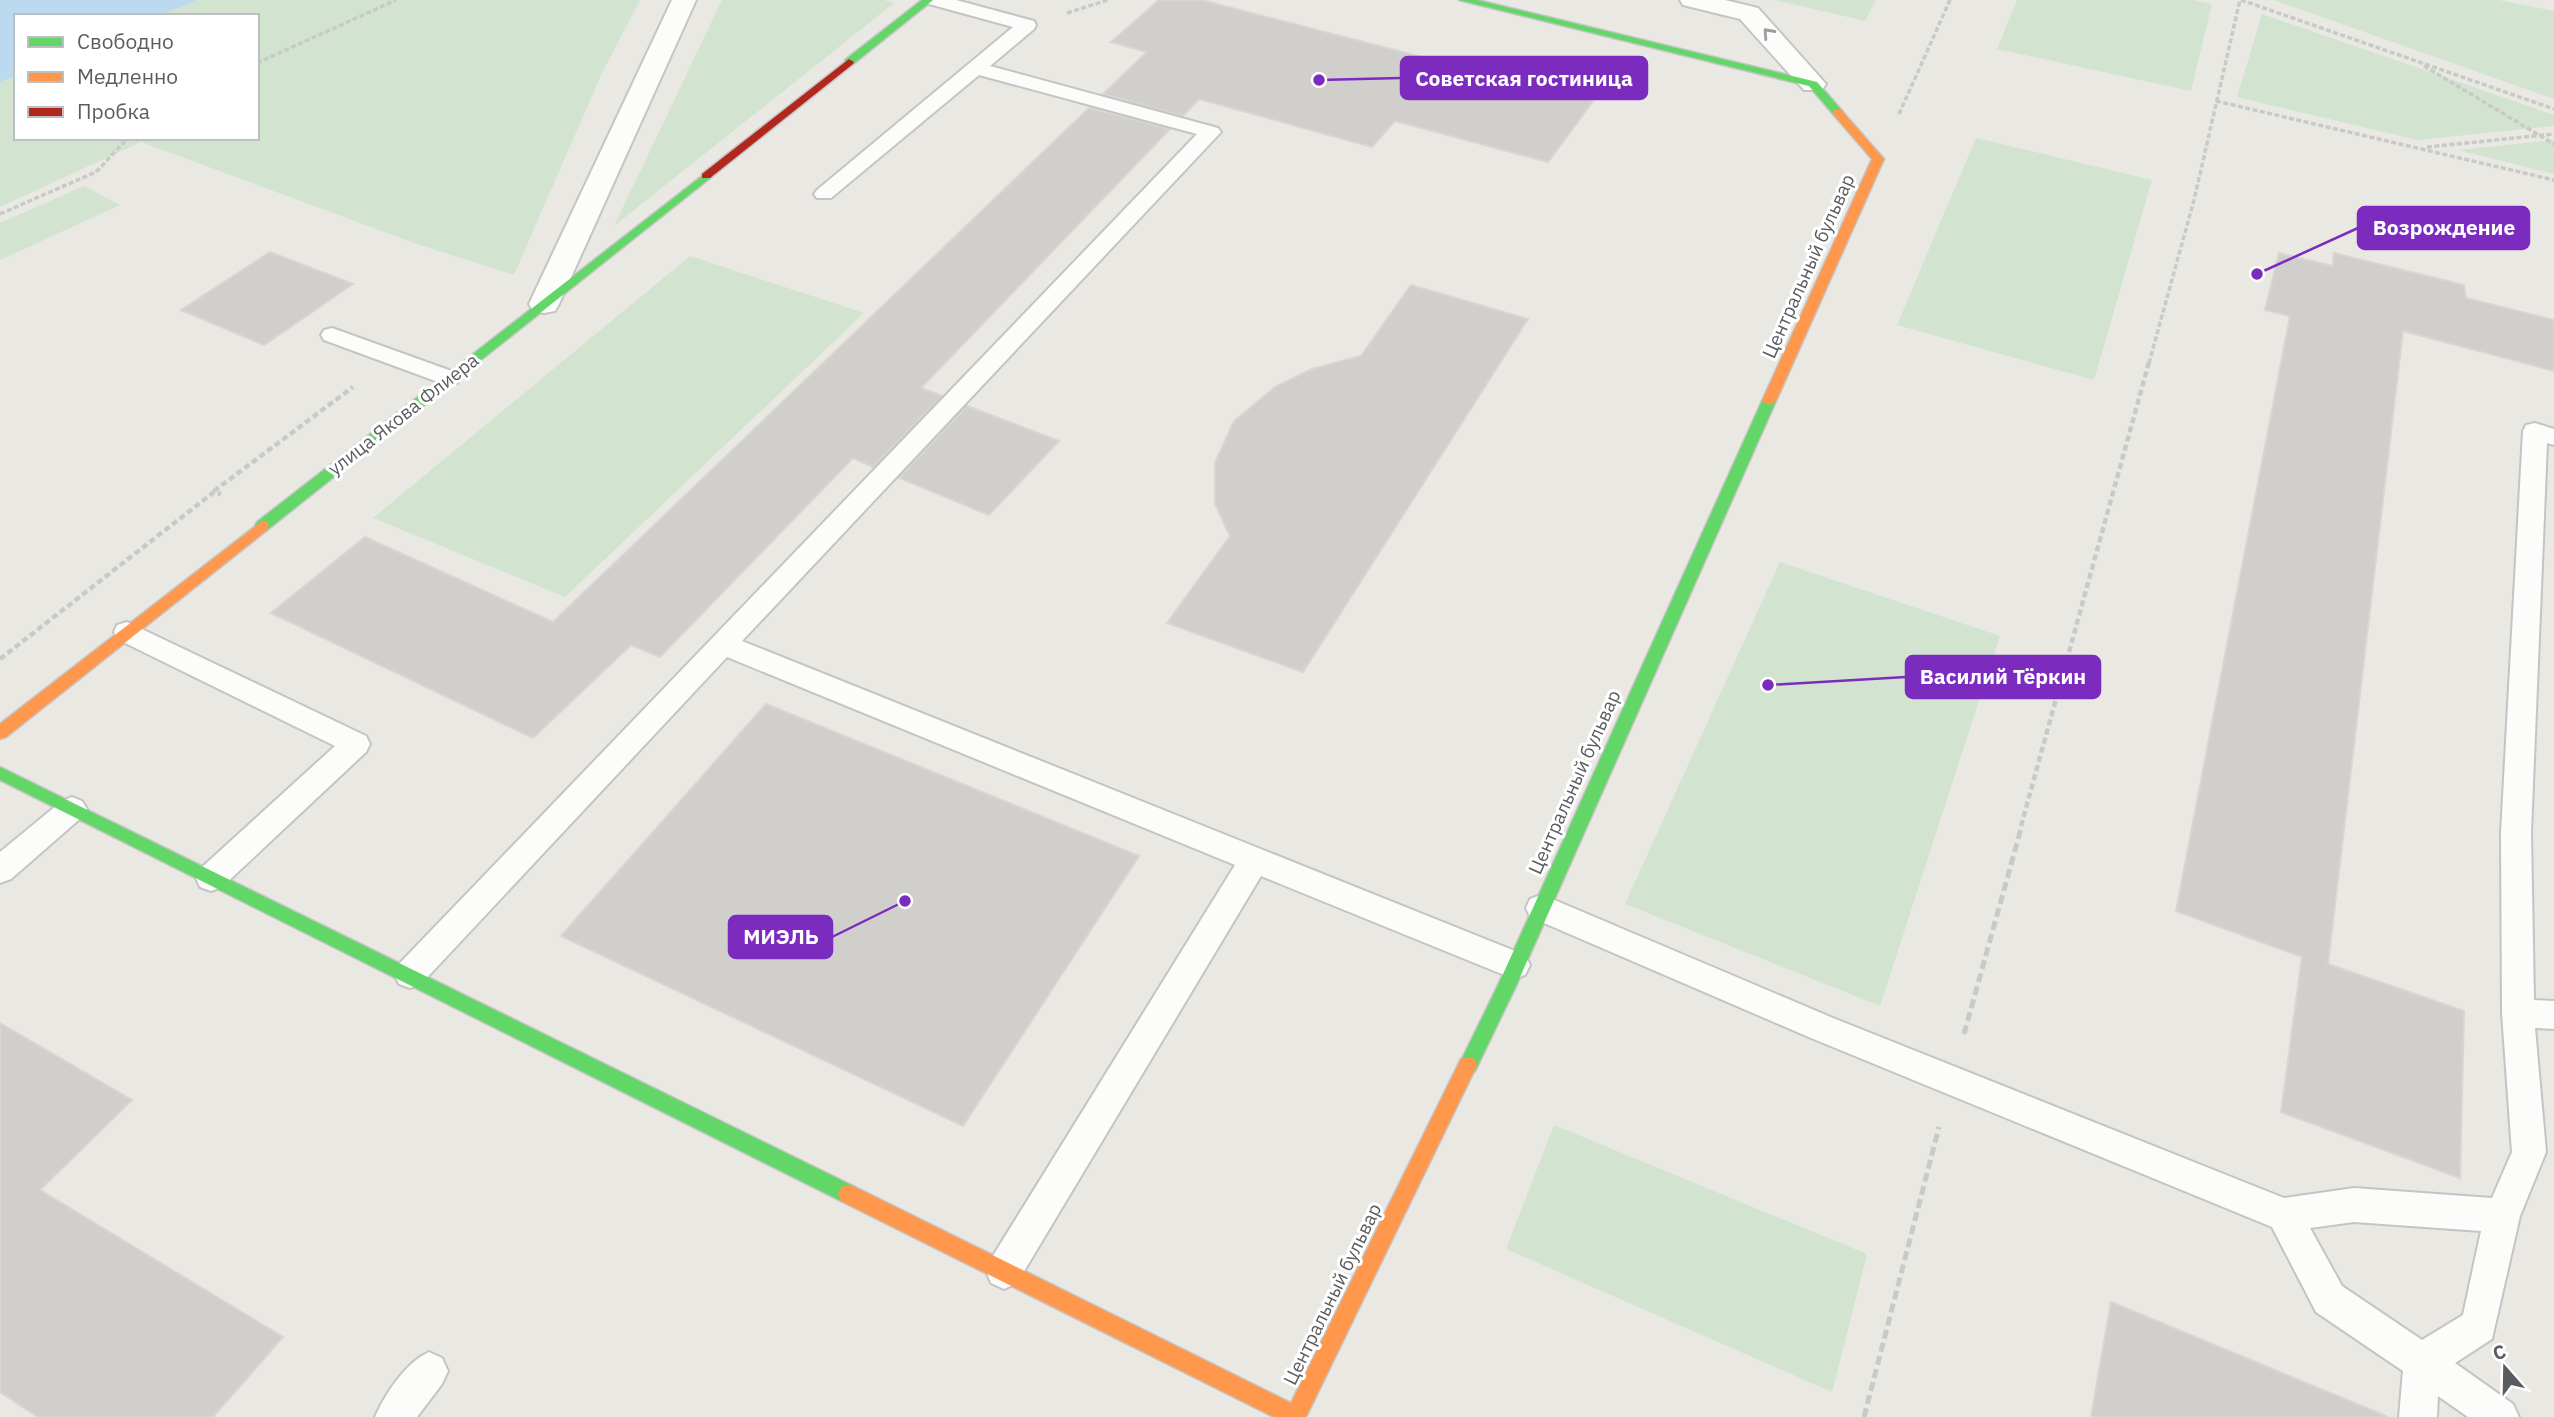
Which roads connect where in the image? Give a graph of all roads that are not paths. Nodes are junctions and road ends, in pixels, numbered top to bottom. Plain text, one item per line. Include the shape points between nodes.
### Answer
1 (684, 0) edge
2 (928, 0) edge
3 (935, 0) edge
4 (1464, 0) edge
5 (1692, 0) edge
6 (976, 68) junction
7 (1813, 84) junction
8 (824, 194) dead end
9 (544, 304) junction
10 (332, 335) dead end
11 (449, 378) junction
12 (2554, 437) edge
13 (127, 632) junction
14 (723, 644) junction
15 (0, 733) edge
16 (0, 773) edge
17 (72, 809) junction
18 (1254, 861) junction
19 (0, 870) edge
20 (211, 878) junction
21 (1541, 908) junction
22 (1514, 965) junction
23 (410, 974) junction
24 (2518, 1013) junction
25 (2554, 1015) edge
26 (2284, 1215) junction
27 (2502, 1216) junction
28 (1004, 1271) junction
29 (2422, 1362) junction
30 (429, 1371) dead end
31 (394, 1417) edge
32 (1295, 1417) edge
33 (2418, 1417) edge
34 (2500, 1417) edge

1 - 9 street, улица Якова Флиера
2 - 9 street
3 - 6 lane via 1027,25
4 - 7 street
7 -> 5 street via 1749,13
6 - 8 lane
6 - 14 lane via 1212,132
7 - 21 street, Центральный бульвар via 1878,159
9 - 11 street, улица Якова Флиера
10 - 11 lane
11 - 13 street, улица Якова Флиера
12 - 24 lane via 2535,431 2516,833
13 - 15 street, улица Якова Флиера
13 - 20 lane via 356,744
14 - 18 lane
14 - 23 lane
16 - 17 street
17 - 19 lane
17 - 20 street
18 - 22 lane
18 - 28 lane
20 - 23 street
21 - 22 street, Центральный бульвар
21 - 26 lane via 1822,1028
22 - 32 street, Центральный бульвар
23 - 28 street
24 - 25 lane
24 - 27 lane via 2529,1152
26 - 27 lane via 2354,1205
26 - 29 lane via 2329,1299
27 - 29 lane via 2479,1326
28 - 32 street
29 - 33 lane
29 - 34 lane
30 - 31 lane

